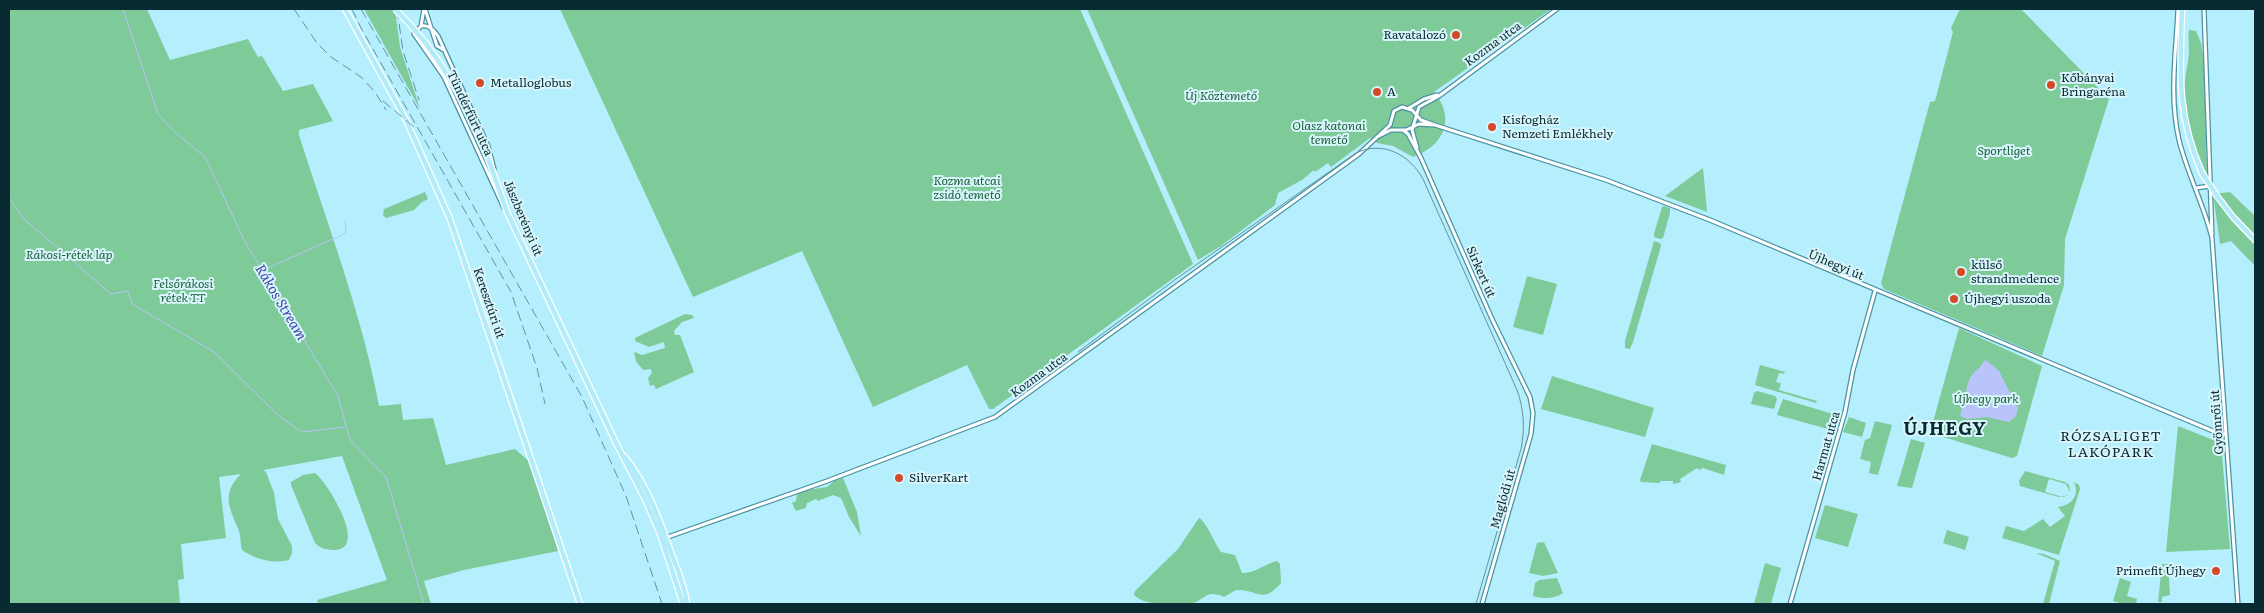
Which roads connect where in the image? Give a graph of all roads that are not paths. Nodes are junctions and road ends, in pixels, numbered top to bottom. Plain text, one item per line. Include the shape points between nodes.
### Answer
1 (344, 9) edge
2 (395, 9) edge
3 (424, 9) edge
4 (1557, 9) edge
5 (2180, 9) edge
6 (2204, 9) edge
7 (421, 26) junction
8 (431, 28) junction
9 (1440, 94) junction
10 (1409, 108) junction
11 (1415, 115) junction
12 (1392, 122) junction
13 (1435, 125) junction
14 (1412, 126) junction
15 (1398, 129) junction
16 (1403, 130) junction
17 (1379, 136) junction
18 (1419, 153) junction
19 (498, 184) junction
20 (2210, 186) junction
21 (2196, 188) junction
22 (507, 212) junction
23 (2212, 238) junction
24 (2255, 240) edge
25 (1875, 291) junction
26 (1530, 397) joint
27 (2226, 434) junction
28 (664, 539) junction
29 (580, 604) edge
30 (685, 604) edge
31 (1482, 604) edge
32 (1790, 604) edge
33 (2238, 604) edge

1 - 29 main road, Keresztúri út via 406,120 450,219
2 - 19 main road, Jászberényi út, bridge via 419,33 443,65 464,104
3 - 7 street, Tündérfürt utca
3 - 8 street, Tündérfürt utca
4 - 9 street, Kozma utca
5 - 21 street, Gyömrői út via 2173,101 2179,141
5 - 24 main road, bridge via 2179,70 2189,140 2202,173 2217,196
6 - 20 street, Gyömrői út
7 - 8 street
7 - 22 street, Tündérfürt utca via 414,34 444,77
8 - 19 street, Tündérfürt utca via 488,146
9 - 10 street, Kozma utca via 1427,97
9 - 11 street, Kozma utca via 1421,104
10 - 11 street
10 - 12 street, Kozma utca via 1397,109
11 - 13 street, Újhegyi út
11 - 14 street
12 - 15 street
12 - 17 street, Kozma utca
13 - 14 street, Újhegyi út
13 - 25 street, Újhegyi út via 1606,180 1710,220
14 - 16 street
14 - 18 street, Sírkert út
15 - 16 street
15 - 17 street, Kozma utca
16 - 18 street, Sírkert út
17 - 28 street, Kozma utca via 1329,176 995,417
18 - 26 street, Sírkert út
19 - 22 main road, Jászberényi út
20 - 21 street
20 - 23 street, Gyömrői út
21 - 23 street, Gyömrői út
22 - 28 main road, Jászberényi út via 617,445 639,477
23 - 27 street, Gyömrői út
25 - 27 street, Újhegyi út
25 - 32 street, Harmat utca via 1853,370 1847,412
26 - 31 street, Maglódi út via 1533,413 1530,434
27 - 33 street, Gyömrői út
28 - 30 main road, Jászberényi út via 684,587

